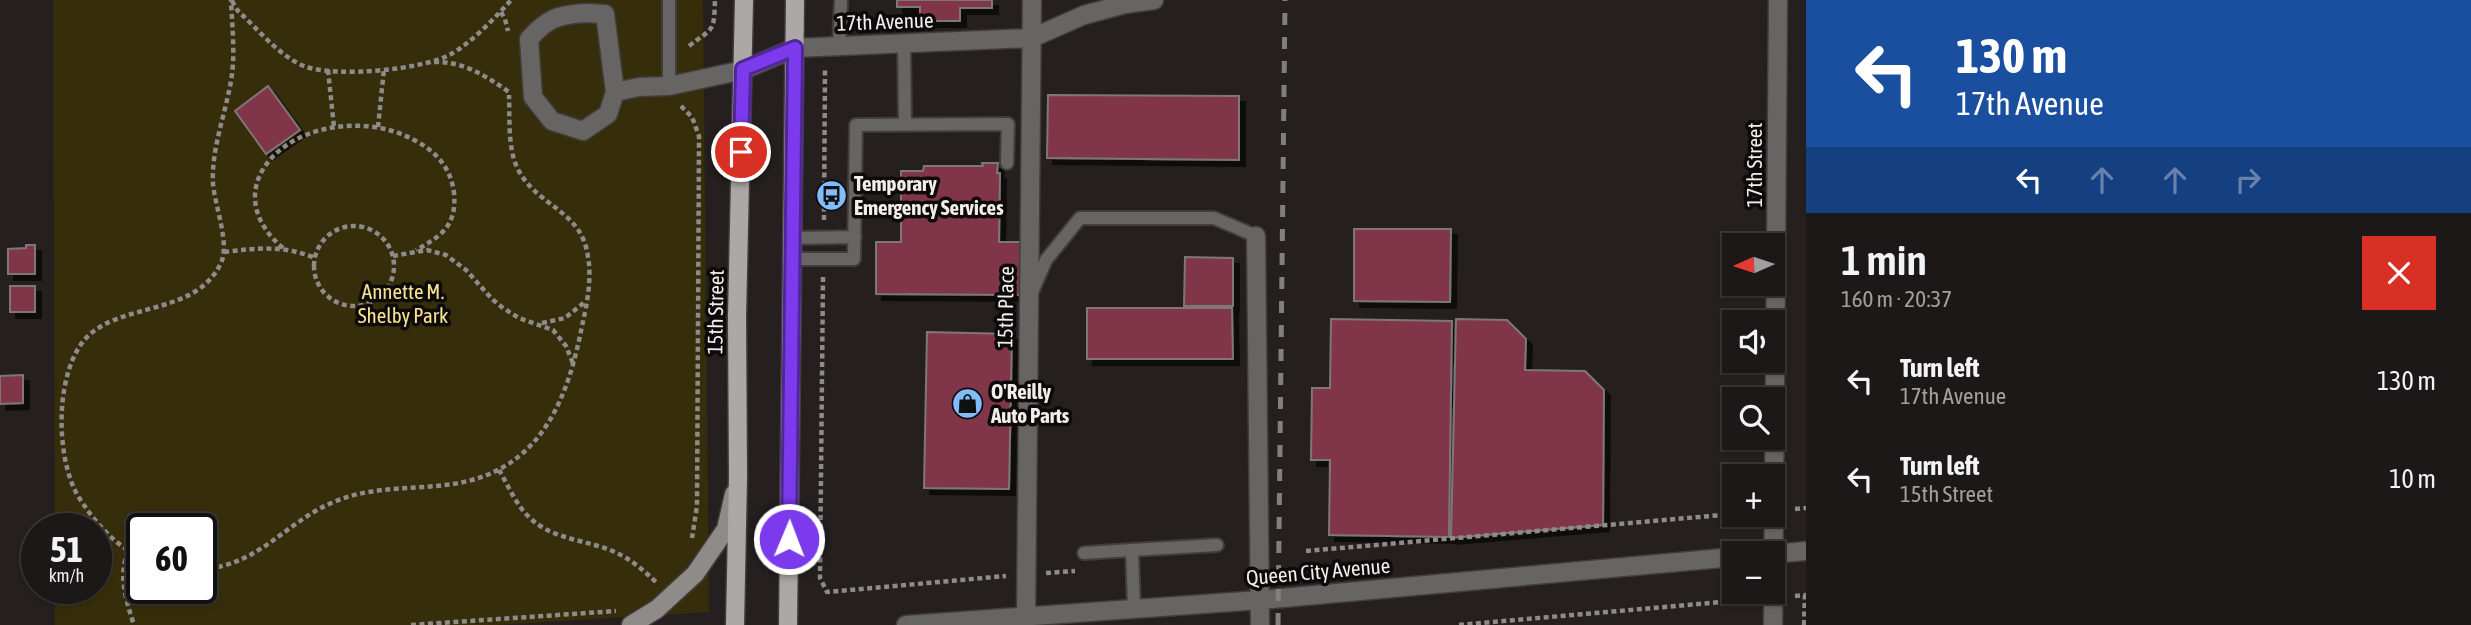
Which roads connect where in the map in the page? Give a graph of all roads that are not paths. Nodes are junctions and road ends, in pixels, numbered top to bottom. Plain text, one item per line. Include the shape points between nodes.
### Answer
1 (669, 0) edge
2 (744, 0) edge
3 (795, 0) edge
4 (842, 0) edge
5 (1032, 0) edge
6 (1154, 0) edge
7 (1778, 0) edge
8 (605, 7) edge
9 (1032, 38) junction
10 (904, 43) junction
11 (832, 46) junction
12 (795, 48) junction
13 (743, 69) junction
14 (676, 84) junction
15 (615, 92) junction
16 (905, 124) junction
17 (1007, 163) dead end
18 (1256, 236) joint
19 (855, 237) junction
20 (793, 238) junction
21 (792, 259) junction
22 (1027, 302) junction
23 (738, 477) junction
24 (1774, 541) edge
25 (1217, 545) dead end
26 (1132, 550) junction
27 (1806, 551) edge
28 (1084, 553) dead end
29 (1785, 553) edge
30 (1722, 558) edge
31 (1260, 600) junction
32 (1774, 604) edge
33 (1134, 608) junction
34 (1026, 615) junction
35 (1051, 619) edge
36 (631, 625) edge
37 (735, 625) edge
38 (788, 625) edge
39 (906, 625) edge
40 (1260, 625) edge
41 (1773, 625) edge

1 - 14 lane
2 - 13 main road, 15th Street
3 - 12 main road
4 - 11 lane
5 - 9 street, 15th Place
6 - 9 street, 17th Avenue via 1084,15
7 - 24 street, 17th Street
8 - 15 street
8 - 15 street via 561,15 543,24 529,39 533,97 552,121 583,131 608,114
9 - 10 street, 17th Avenue
9 - 22 street, 15th Place
10 - 11 street, 17th Avenue
10 - 16 lane
11 - 12 street, 17th Avenue
12 - 13 street, 17th Avenue
12 - 20 main road
13 - 14 street, 17th Avenue
13 - 23 main road, 15th Street
14 - 15 street, 17th Avenue
16 - 17 lane via 1008,124
16 - 19 lane via 856,125
18 - 22 lane via 1213,218 1080,218 1046,260
18 - 31 street
19 - 20 lane
19 - 21 lane via 854,259
20 - 21 main road
21 - 38 main road
22 - 34 street, 15th Place
23 - 36 street via 726,528 695,574 657,609
23 - 37 main road, 15th Street
25 - 26 lane
26 - 28 lane
26 - 33 lane
27 - 29 street
30 - 31 street, Queen City Avenue
31 - 33 street, Queen City Avenue
31 - 40 street
32 - 41 street, 17th Street
33 - 35 street, Queen City Avenue
34 - 35 street, Queen City Avenue
34 - 39 street, Queen City Avenue

